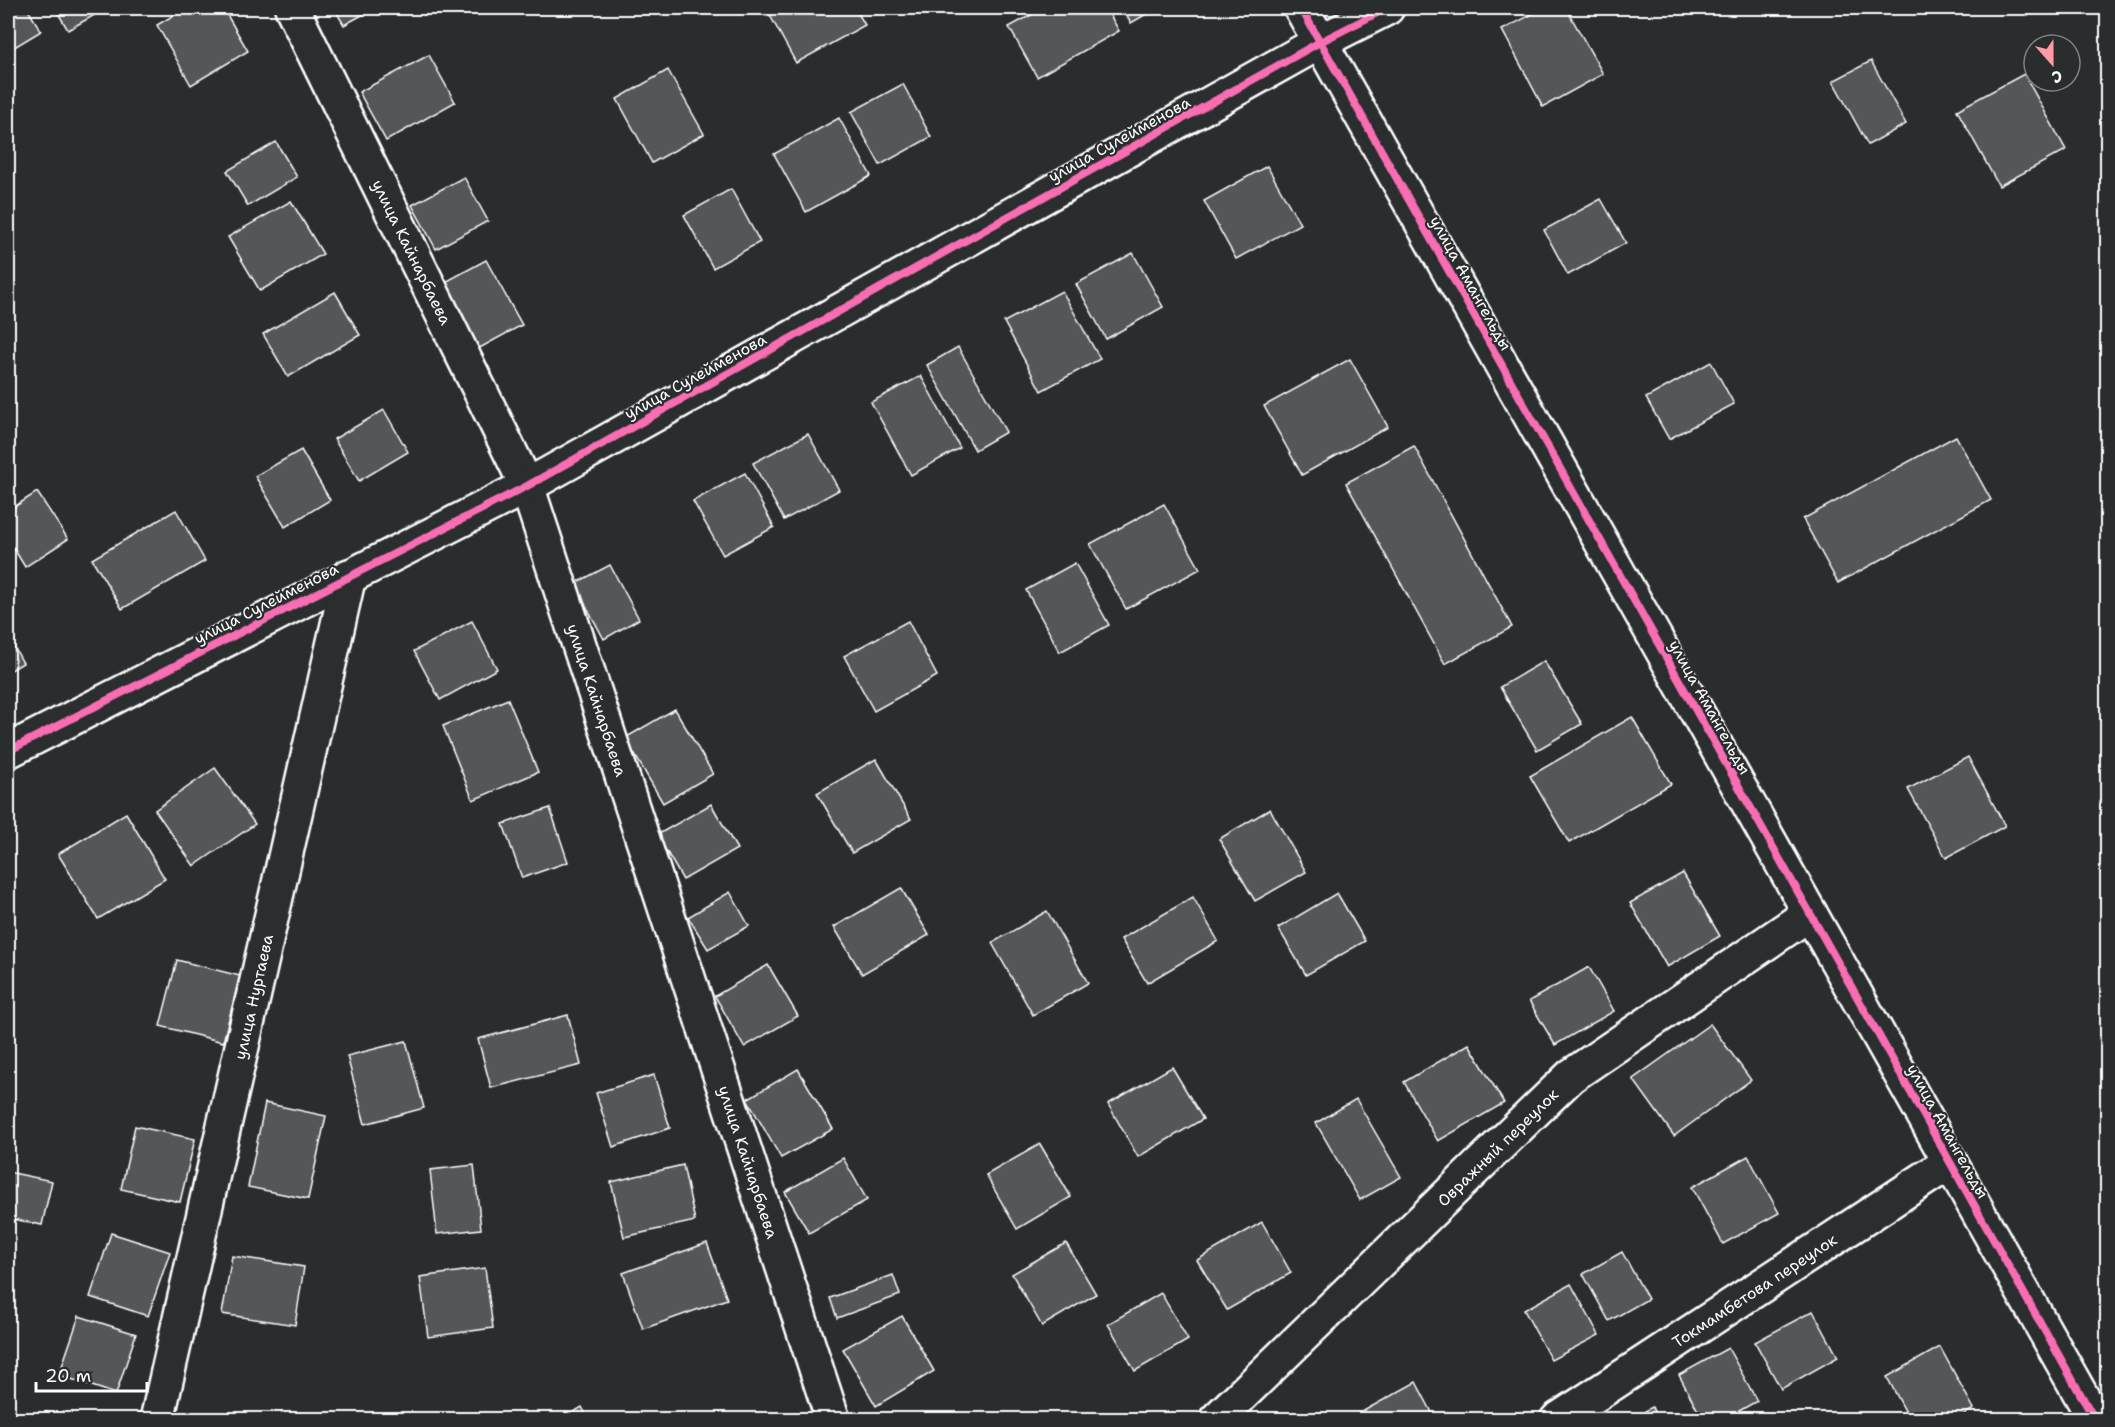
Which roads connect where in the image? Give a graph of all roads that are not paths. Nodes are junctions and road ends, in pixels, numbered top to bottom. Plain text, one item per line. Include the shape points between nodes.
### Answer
1 (292, 8) edge
2 (1301, 8) edge
3 (1387, 8) edge
4 (1320, 42) junction
5 (527, 486) junction
6 (350, 576) junction
7 (8, 751) edge
8 (1810, 913) junction
9 (1950, 1162) junction
10 (157, 1419) edge
11 (833, 1419) edge
12 (1216, 1419) edge
13 (1557, 1419) edge
14 (2095, 1419) edge

1 - 5 street, улица Кайнарбаева
2 - 4 street, улица Амангельды
3 - 4 street, улица Сулейменова
4 - 5 street, улица Сулейменова
4 - 8 street, улица Амангельды
5 - 6 street, улица Сулейменова
5 - 11 street, улица Кайнарбаева
6 - 7 street, улица Сулейменова
6 - 10 street, улица Нуртаева
8 - 9 street, улица Амангельды
8 - 12 street, Овражный переулок via 1571,1076
9 - 13 street, Токмамбетова переулок
9 - 14 street, улица Амангельды

